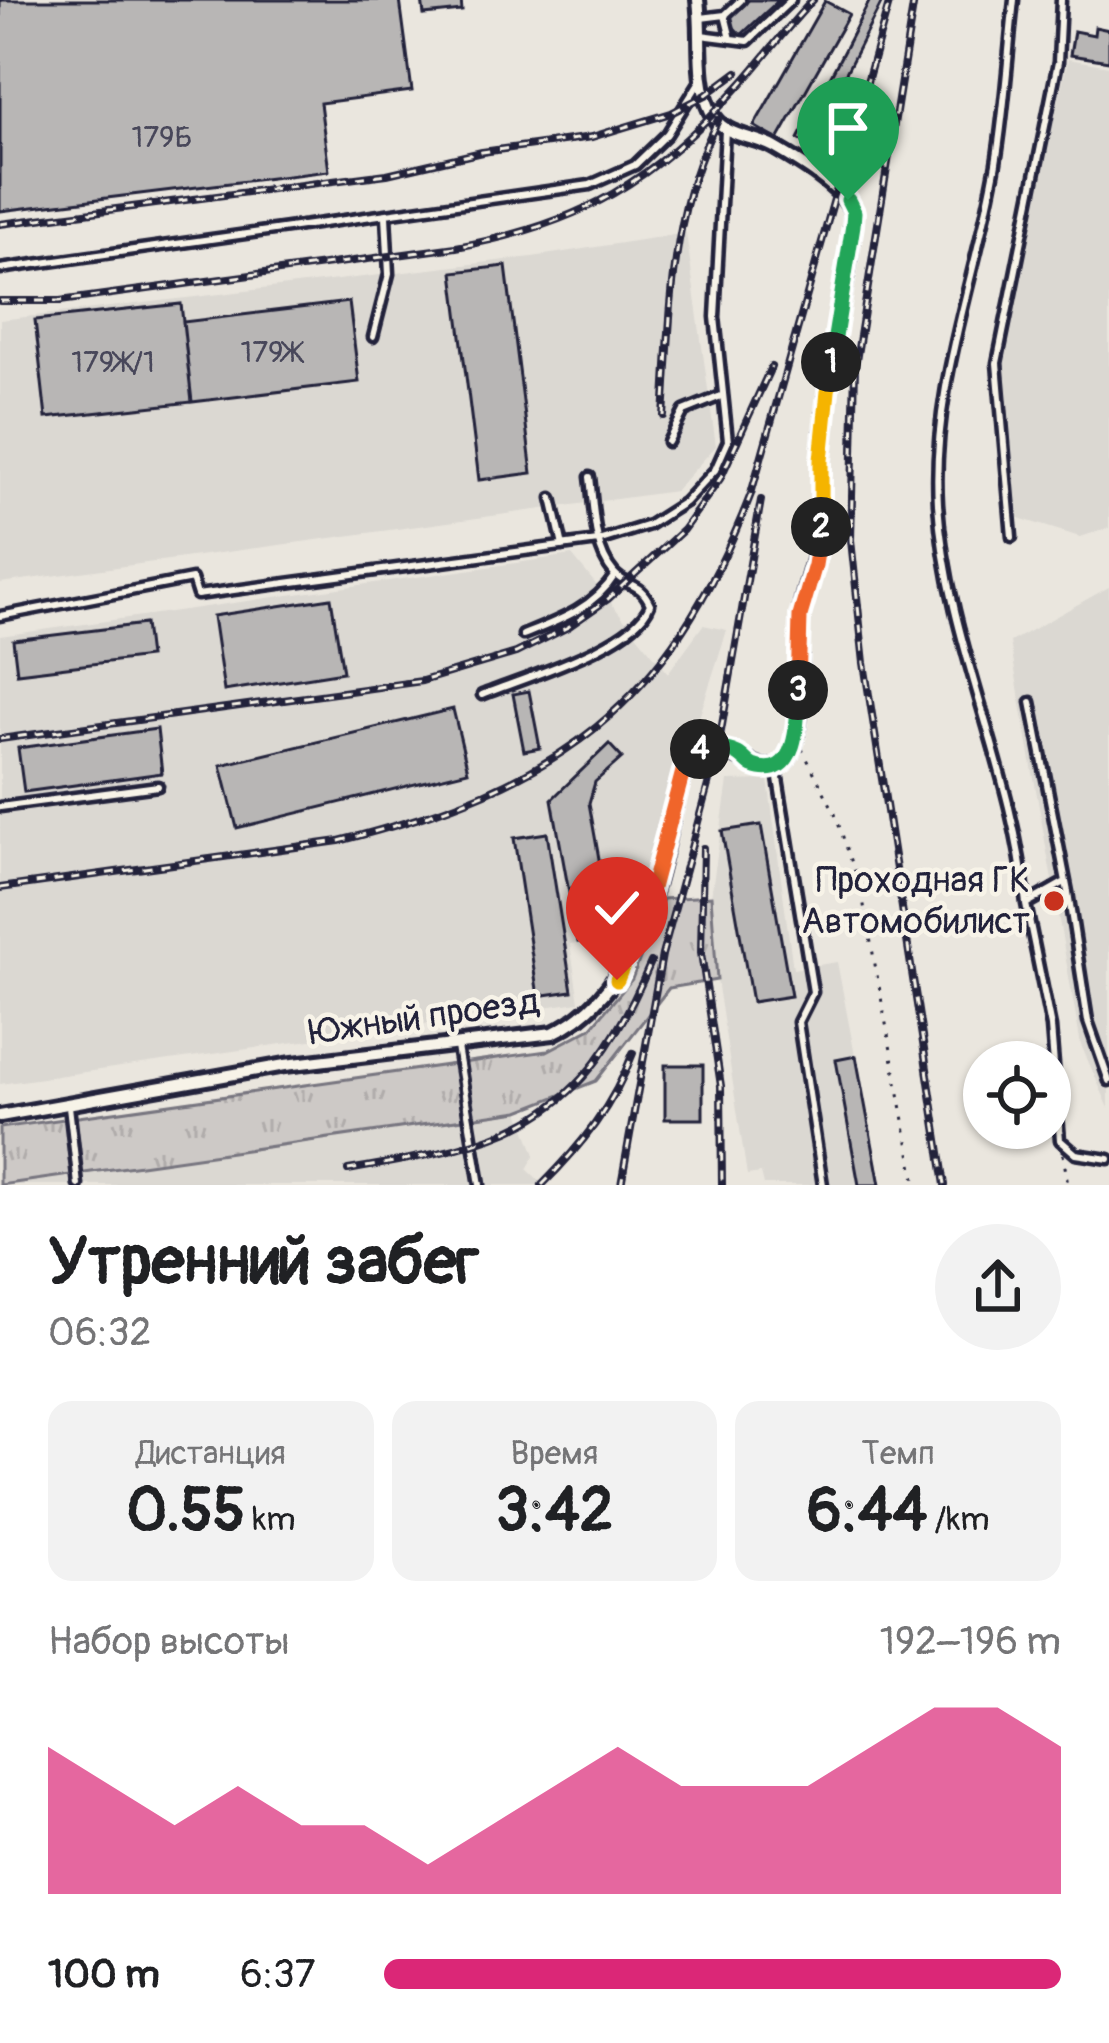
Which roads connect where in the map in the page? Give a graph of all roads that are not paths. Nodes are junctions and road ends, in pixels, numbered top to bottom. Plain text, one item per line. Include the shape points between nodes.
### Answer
1 (698, 0) edge
2 (741, 0) edge
3 (790, 0) edge
4 (1014, 0) edge
5 (1060, 0) edge
6 (724, 15) junction
7 (701, 19) junction
8 (701, 35) junction
9 (732, 40) junction
10 (702, 76) junction
11 (725, 130) junction
12 (386, 215) junction
13 (0, 269) edge
14 (373, 337) dead end
15 (721, 396) junction
16 (668, 442) dead end
17 (590, 477) dead end
18 (552, 498) dead end
19 (1012, 537) dead end
20 (598, 541) junction
21 (563, 546) junction
22 (615, 575) junction
23 (0, 616) edge
24 (523, 635) dead end
25 (482, 695) dead end
26 (1031, 702) dead end
27 (776, 766) junction
28 (158, 787) dead end
29 (0, 807) edge
30 (1065, 882) junction
31 (1026, 904) junction
32 (457, 1047) junction
33 (1109, 1081) edge
34 (69, 1106) junction
35 (0, 1115) edge
36 (1109, 1159) edge
37 (78, 1185) edge
38 (480, 1185) edge
39 (823, 1185) edge

1 - 7 street
2 - 6 lane
3 - 9 lane via 748,41
4 - 31 lane via 996,164 954,341 938,500
5 - 19 lane via 1058,62 997,363
6 - 7 lane
6 - 9 lane
7 - 8 street
8 - 9 lane
8 - 10 street
10 - 11 street
10 - 12 lane via 667,134 635,165 590,185
11 - 15 lane via 716,317
11 - 27 street via 771,145 854,212 821,460 818,546 800,616 796,737
12 - 13 lane
12 - 14 lane via 388,274
15 - 16 lane via 684,411
15 - 20 lane via 728,441 715,470 649,525
17 - 20 lane
18 - 21 lane
20 - 21 lane
20 - 22 lane
21 - 23 lane via 197,595 192,580
22 - 24 lane via 567,617
22 - 25 lane via 643,590 645,617 596,649
26 - 30 lane
27 - 32 street, Южный проезд via 698,749 686,760 634,942 597,1005 553,1033
27 - 39 lane via 813,992 798,1022
28 - 29 lane
30 - 31 lane
30 - 33 lane via 1088,1021
31 - 36 lane via 1051,1027 1060,1141 1076,1154
32 - 34 street, Южный проезд via 286,1065
32 - 38 lane
34 - 35 street, Южный проезд
34 - 37 lane

